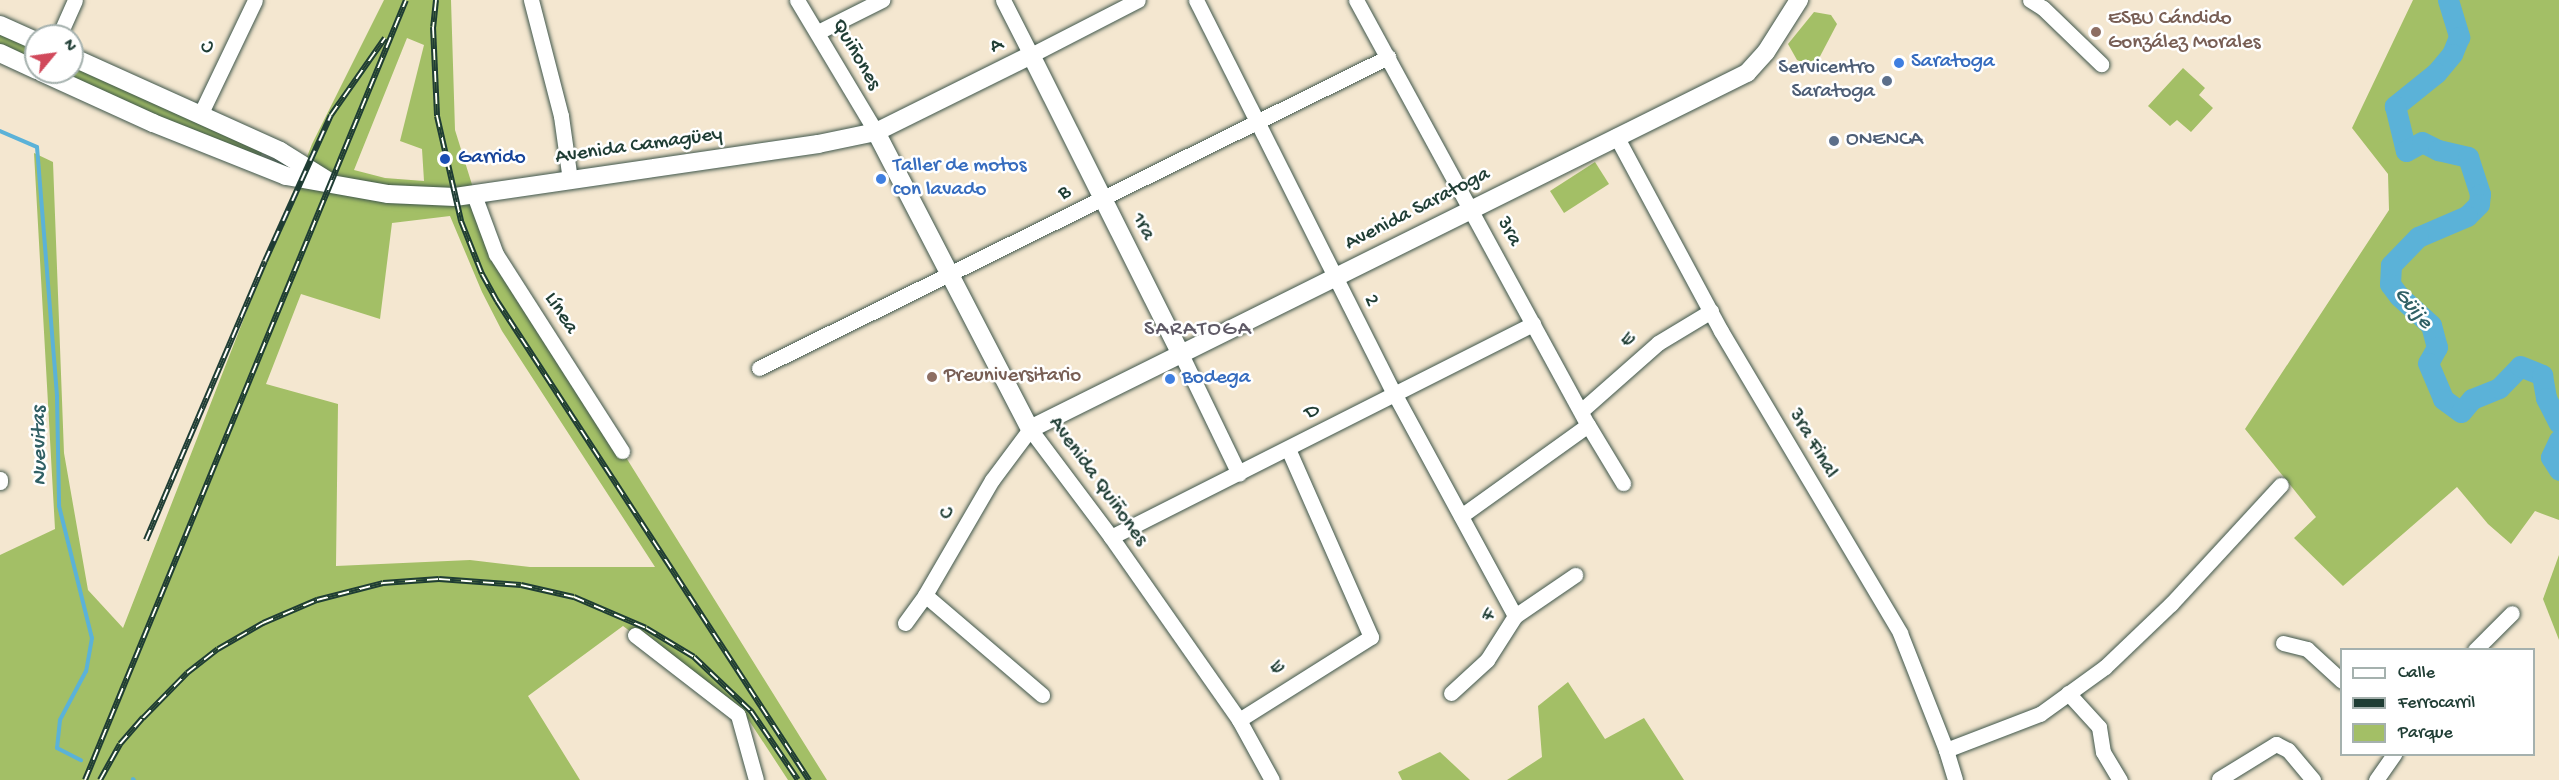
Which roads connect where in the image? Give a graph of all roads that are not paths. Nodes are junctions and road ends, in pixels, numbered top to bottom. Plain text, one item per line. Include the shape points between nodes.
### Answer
1 (75, 0) edge
2 (255, 0) edge
3 (531, 0) edge
4 (796, 0) edge
5 (882, 0) edge
6 (1003, 0) edge
7 (1138, 0) edge
8 (1196, 0) edge
9 (1356, 0) edge
10 (1799, 0) edge
11 (2030, 0) edge
12 (64, 24) edge
13 (0, 25) edge
14 (818, 32) junction
15 (24, 36) edge
16 (0, 53) edge
17 (1031, 55) junction
18 (1388, 57) junction
19 (84, 62) edge
20 (24, 64) edge
21 (2101, 64) dead end
22 (67, 84) edge
23 (200, 115) junction
24 (1257, 122) junction
25 (876, 132) junction
26 (1616, 136) junction
27 (280, 151) junction
28 (271, 171) junction
29 (570, 180) junction
30 (337, 186) junction
31 (474, 195) junction
32 (1103, 199) junction
33 (1471, 208) junction
34 (948, 275) junction
35 (1335, 278) junction
36 (1711, 311) junction
37 (1533, 324) junction
38 (1181, 354) junction
39 (759, 368) dead end
40 (1394, 393) junction
41 (1585, 418) junction
42 (1030, 429) junction
43 (1288, 449) junction
44 (622, 451) dead end
45 (1239, 474) junction
46 (1623, 483) dead end
47 (2281, 485) dead end
48 (1461, 516) junction
49 (1111, 537) junction
50 (1575, 575) dead end
51 (925, 595) junction
52 (2512, 613) dead end
53 (1515, 616) junction
54 (905, 623) dead end
55 (635, 635) dead end
56 (2283, 643) dead end
57 (2477, 648) edge
58 (2340, 679) edge
59 (1451, 693) dead end
60 (2068, 693) junction
61 (1042, 695) dead end
62 (1239, 720) junction
63 (1946, 750) junction
64 (2393, 756) edge
65 (2219, 779) edge
66 (756, 780) edge
67 (1272, 780) edge
68 (1955, 780) edge
69 (2120, 780) edge
70 (2313, 780) edge
71 (2376, 780) edge

1 - 12 street
2 - 23 street, C
3 - 29 street via 561,116
4 - 14 street, Quiñones
5 - 14 street
6 - 17 street, 1ra
7 - 17 street, A
8 - 24 street, 2
9 - 18 street, 3ra
10 - 26 main road, Avenida Saratoga via 1766,52 1747,73
11 - 21 street
13 - 15 main road
14 - 25 street, Quiñones
16 - 20 main road
17 - 25 main road, A
17 - 32 main road, 1ra
18 - 24 street, B
18 - 33 street, 3ra
19 - 23 main road, Avenida Camagüey
22 - 28 main road, Avenida Camagüey
23 - 27 main road, Avenida Camagüey
24 - 32 street, B
24 - 35 street, 2
25 - 29 main road, Avenida Camagüey
25 - 34 main road, Avenida Quiñones
26 - 33 main road, Avenida Saratoga
26 - 36 street, 3ra Final
27 - 28 main road
27 - 30 main road, Avenida Camagüey
28 - 30 main road, Avenida Camagüey
29 - 31 main road, Avenida Camagüey
30 - 31 main road, Avenida Camagüey via 388,194
31 - 44 street, Línea via 496,254
32 - 34 street, B
32 - 38 main road, 1ra
33 - 35 main road, Avenida Saratoga
33 - 37 street, 3ra
34 - 39 street, B
34 - 42 main road, Avenida Quiñones
35 - 38 main road, Avenida Saratoga
35 - 40 street, 2
36 - 41 street, E via 1658,343
36 - 63 street, 3ra Final via 1900,633
37 - 40 street, D
37 - 41 street, 3ra
38 - 42 main road, Avenida Saratoga
38 - 45 street, 1ra
40 - 43 street, D
40 - 48 street, 2
41 - 46 street, 3ra
41 - 48 street, E
42 - 49 street, Avenida Quiñones
42 - 51 street, C via 992,480
43 - 45 street, D
43 - 62 street, E via 1371,637
45 - 49 street, D
47 - 60 street via 2171,603 2105,667
48 - 53 street, 2
49 - 62 street, Avenida Quiñones
50 - 53 street, F
51 - 54 street, C
51 - 61 street
52 - 57 street
53 - 59 street, F via 1486,660
55 - 66 street via 738,716
56 - 58 street via 2307,649
60 - 63 street via 2040,714
60 - 69 street via 2099,727 2103,752
62 - 67 street, Avenida Quiñones
63 - 68 street, 3ra Final
64 - 71 street
65 - 70 street via 2276,744 2288,750

